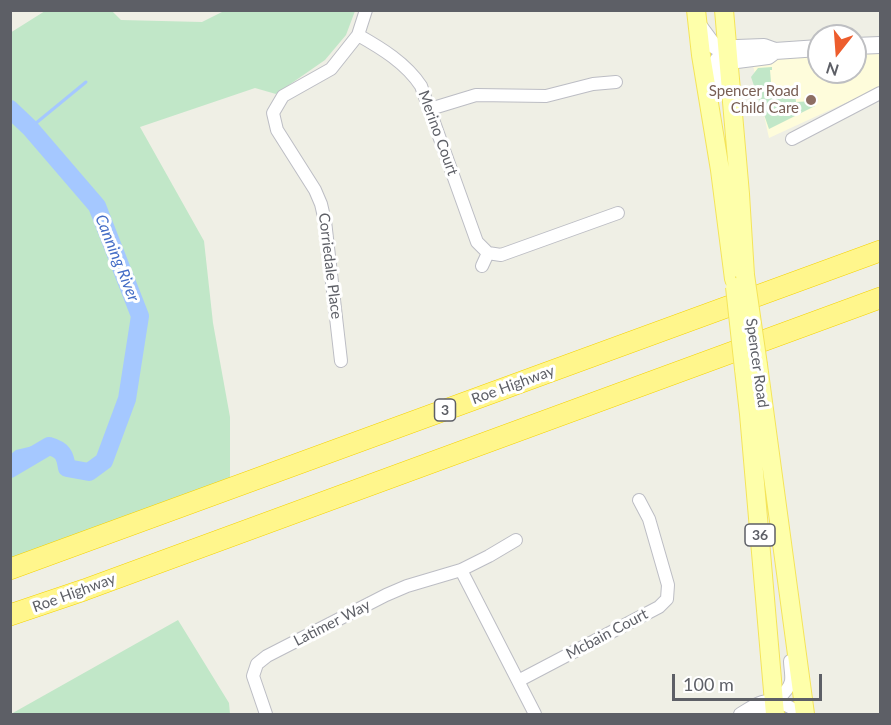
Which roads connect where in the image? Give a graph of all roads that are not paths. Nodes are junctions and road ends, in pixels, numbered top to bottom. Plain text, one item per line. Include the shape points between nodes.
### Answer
1 (366, 10) edge
2 (724, 10) edge
3 (697, 18) edge
4 (358, 35) junction
5 (807, 49) edge
6 (728, 54) junction
7 (616, 82) dead end
8 (880, 93) edge
9 (430, 109) junction
10 (792, 139) dead end
11 (720, 170) junction
12 (618, 213) dead end
13 (880, 251) edge
14 (488, 253) junction
15 (482, 266) dead end
16 (739, 277) junction
17 (880, 298) edge
18 (341, 361) dead end
19 (751, 367) junction
20 (639, 500) dead end
21 (516, 540) dead end
22 (10, 569) edge
23 (461, 570) junction
24 (789, 600) junction
25 (10, 615) edge
26 (518, 681) junction
27 (774, 708) edge
28 (266, 714) edge
29 (535, 714) edge
30 (740, 714) edge
31 (756, 714) edge
32 (799, 714) edge
33 (805, 714) edge

1 - 4 street, Corriedale Place
2 - 6 main road, Spencer Road / 36
3 - 6 main road via 712,44
3 - 11 main road, Spencer Road / 36
4 - 9 street, Merino Court via 409,70
4 - 18 street, Corriedale Place via 331,69 283,96 273,113 277,130 315,190 326,221
5 - 6 main road via 737,48
6 - 11 main road via 718,60 713,70 722,142
6 - 16 main road, Spencer Road / 36
7 - 9 street via 546,96 476,94
8 - 10 street
9 - 14 street, Merino Court via 477,242
11 - 16 main road, Spencer Road / 36
12 - 14 street via 501,255
13 - 22 highway, Roe Highway / 3
14 - 15 street
16 - 19 main road, Spencer Road / 36, bridge
17 - 25 highway, Roe Highway
19 - 24 main road, Spencer Road / 36
19 - 27 main road, Spencer Road / 36 via 749,414
20 - 26 street, Mcbain Court via 649,519 668,585 667,599 659,607
21 - 23 street, Latimer Way
23 - 26 street
23 - 28 street, Latimer Way via 386,595 267,656 257,664 253,676
24 - 27 street via 785,622 791,682
24 - 33 main road, Spencer Road / 36
26 - 29 street
27 - 30 street via 763,701
27 - 31 street
27 - 32 street via 794,709

